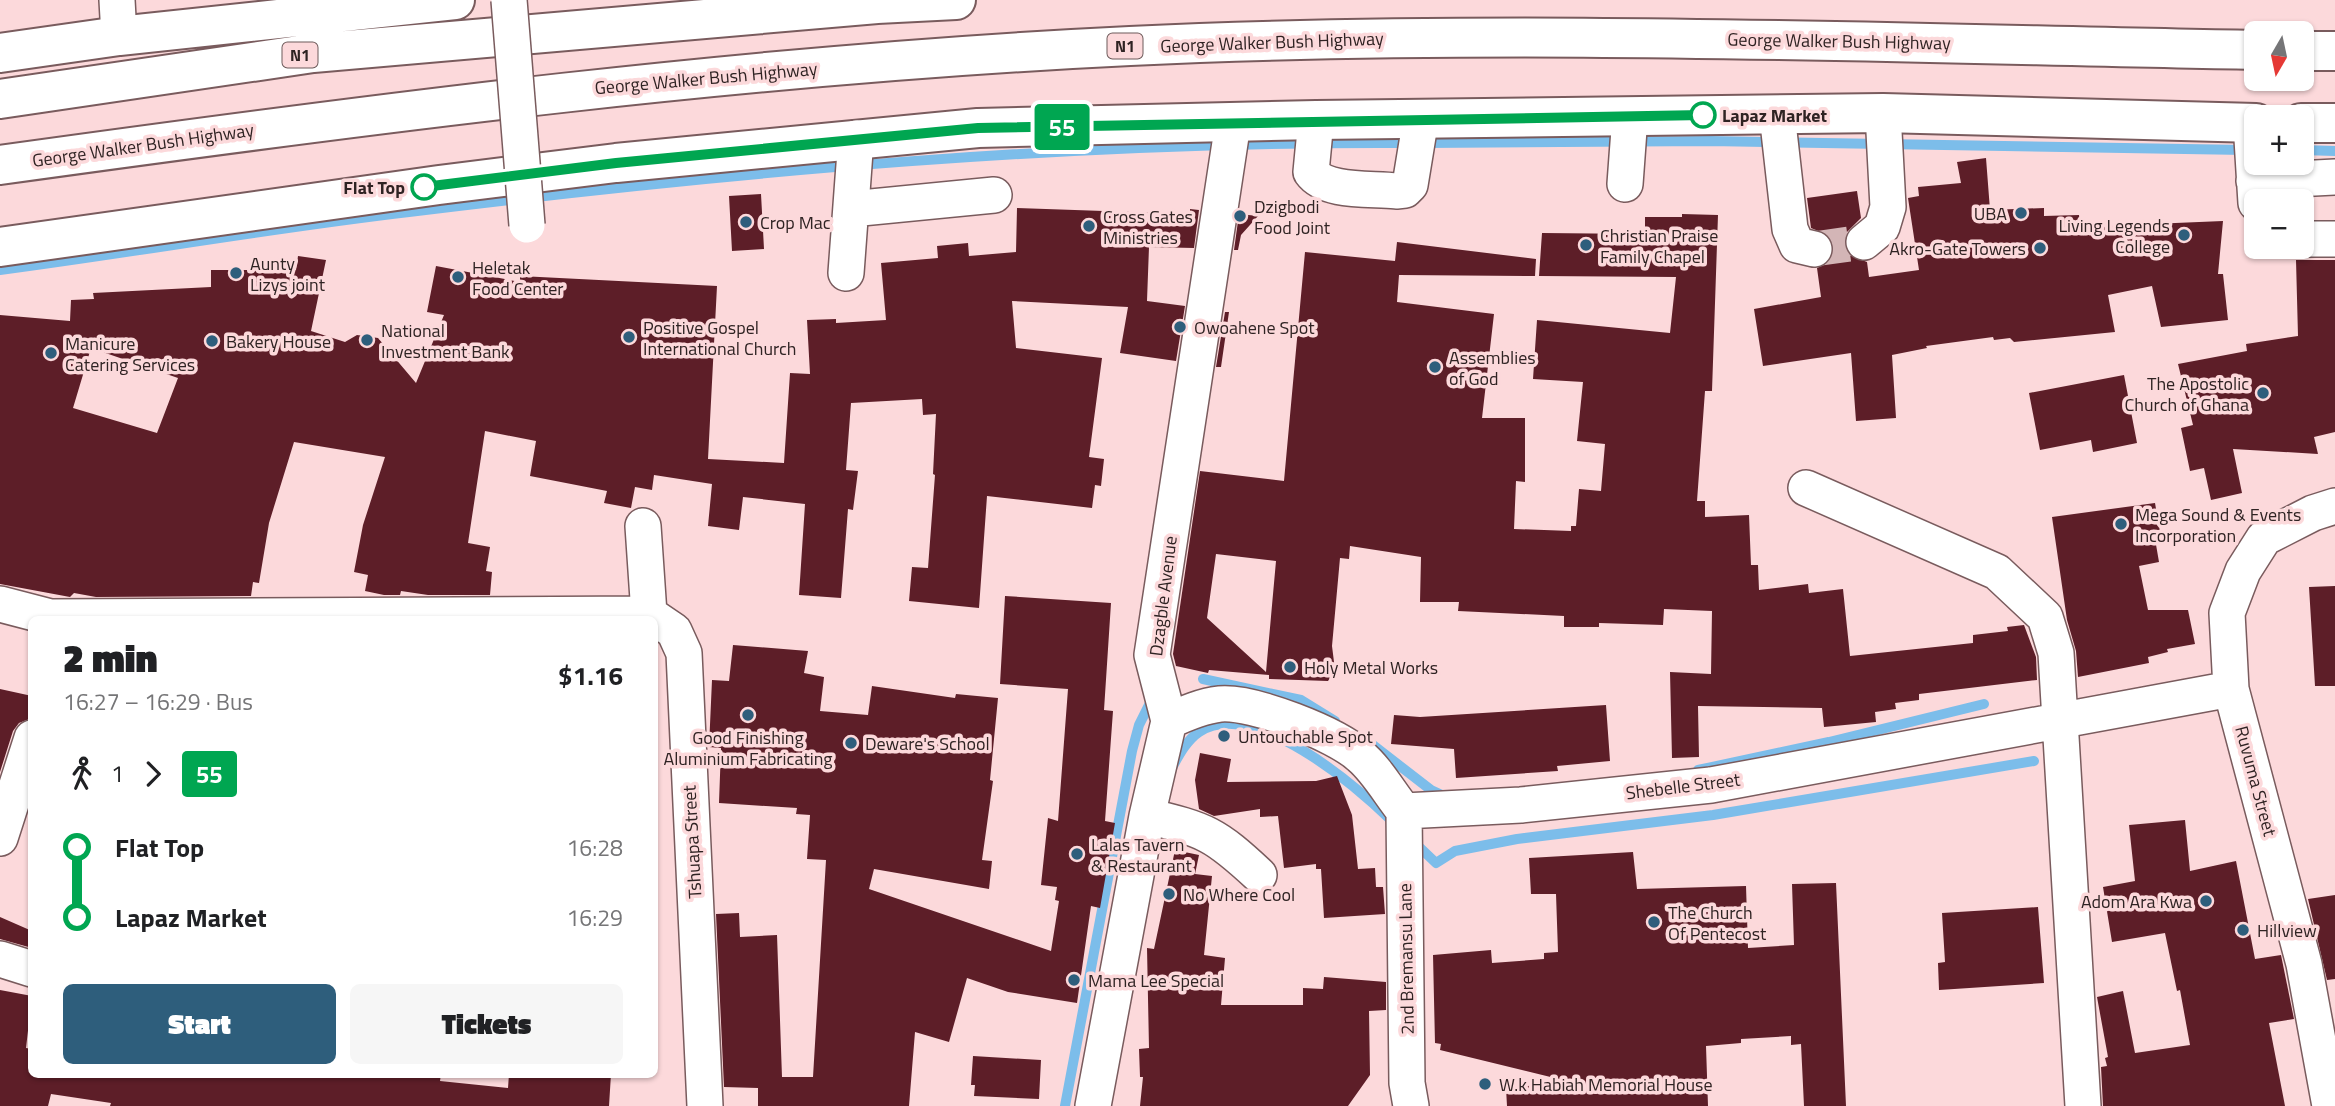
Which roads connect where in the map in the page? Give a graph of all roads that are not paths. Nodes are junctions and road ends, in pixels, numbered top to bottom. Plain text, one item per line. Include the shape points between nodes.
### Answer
1 (455, 0) edge
2 (509, 0) edge
3 (956, 0) edge
4 (342, 5) edge
5 (118, 18) edge
6 (2244, 50) edge
7 (2314, 51) edge
8 (2335, 51) edge
9 (0, 53) edge
10 (313, 54) junction
11 (0, 74) edge
12 (0, 99) edge
13 (1883, 113) junction
14 (1777, 114) junction
15 (1630, 116) junction
16 (1421, 118) junction
17 (1316, 120) junction
18 (1233, 123) junction
19 (2244, 123) edge
20 (2314, 123) edge
21 (2335, 123) edge
22 (856, 138) junction
23 (0, 165) edge
24 (2335, 177) edge
25 (1625, 184) dead end
26 (2271, 189) edge
27 (994, 195) dead end
28 (851, 209) junction
29 (527, 225) dead end
30 (2314, 239) edge
31 (2335, 239) edge
32 (1864, 242) tunnel mouth
33 (0, 247) edge
34 (1814, 249) dead end
35 (846, 273) dead end
36 (1806, 488) dead end
37 (2335, 506) edge
38 (643, 526) dead end
39 (0, 604) edge
40 (649, 614) junction
41 (43, 616) edge
42 (350, 616) edge
43 (652, 616) edge
44 (658, 620) edge
45 (2231, 690) junction
46 (1169, 721) junction
47 (2059, 721) junction
48 (28, 750) edge
49 (1404, 811) junction
50 (1147, 816) junction
51 (0, 838) edge
52 (1259, 875) dead end
53 (0, 959) edge
54 (28, 968) edge
55 (705, 1106) edge
56 (1094, 1106) edge
57 (1411, 1106) edge
58 (2083, 1106) edge
59 (2330, 1106) edge

1 - 4 highway
2 - 29 street, bridge
3 - 10 highway, N1
4 - 5 highway
5 - 9 highway
5 - 10 highway
5 - 11 highway
6 - 23 highway, George Walker Bush Highway / N1 via 1561,36 1130,46 607,86
7 - 8 highway
10 - 12 highway, N1
13 - 14 highway
13 - 19 highway
13 - 32 street via 1888,207 1882,227
14 - 15 highway
14 - 34 street via 1790,229 1797,245
15 - 16 highway
15 - 25 street
16 - 17 highway
16 - 17 street via 1410,185 1396,191 1317,180 1311,172
17 - 18 highway
18 - 22 highway via 978,128
18 - 46 street, Dzagble Avenue via 1152,655
20 - 21 highway
22 - 28 street
22 - 33 highway via 439,185
24 - 26 street
27 - 28 street
28 - 35 street
30 - 31 street
36 - 47 street via 1997,572 2045,617 2056,653
37 - 45 street, Ruvuma Street via 2264,538 2243,571 2227,613
38 - 40 street
39 - 41 street
40 - 42 street
40 - 43 street, Tshuapa Street
44 - 55 street, Tshuapa Street via 674,631 684,653
45 - 47 street, Shebelle Street
45 - 59 street, Ruvuma Street via 2304,964
46 - 49 street via 1222,704 1293,722 1361,756
46 - 50 street, Dzagble Avenue
47 - 49 street, Shebelle Street via 1711,785 1521,805
47 - 58 street
48 - 51 street
49 - 57 street, 2nd Bremansu Lane
50 - 52 street via 1198,828 1217,838
50 - 56 street, Dzagble Avenue
53 - 54 street

